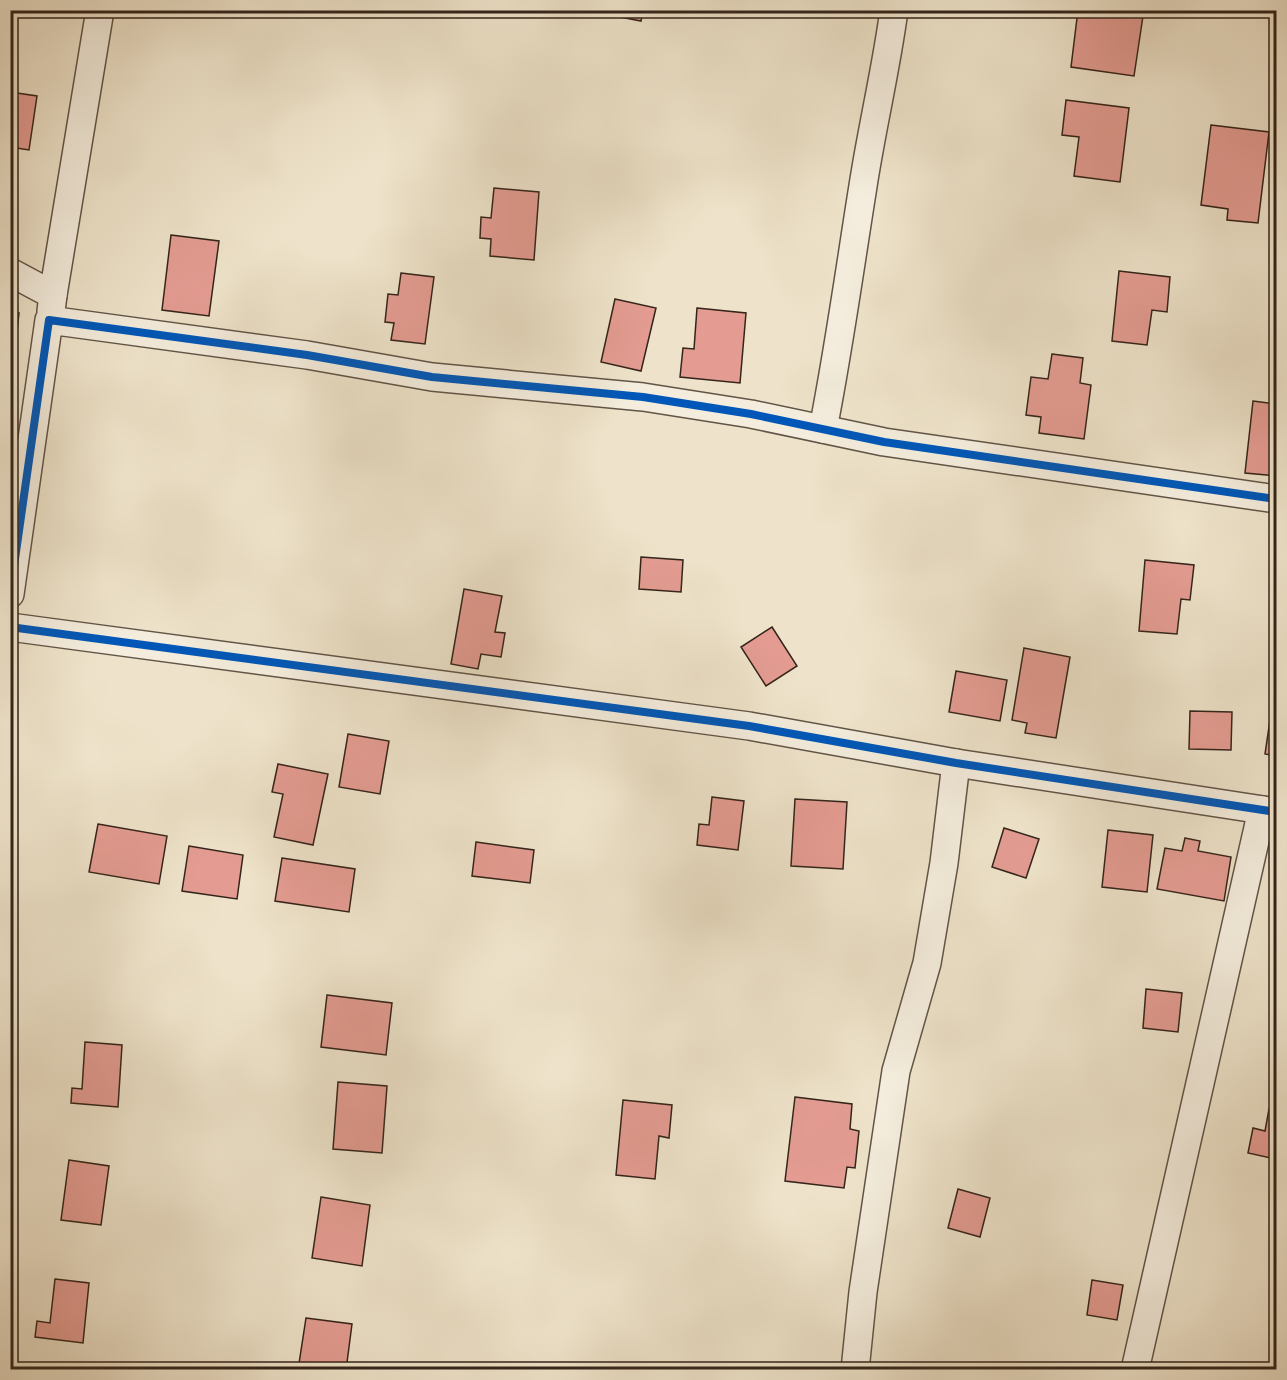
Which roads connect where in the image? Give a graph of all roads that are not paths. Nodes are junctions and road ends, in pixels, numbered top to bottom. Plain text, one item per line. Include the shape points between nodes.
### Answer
1 (100, 10) edge
2 (894, 10) edge
3 (10, 272) edge
4 (51, 307) junction
5 (824, 429) junction
6 (1276, 499) edge
7 (10, 594) edge
8 (10, 627) edge
9 (956, 763) junction
10 (1269, 811) edge
11 (855, 1370) edge
12 (1135, 1370) edge

1 - 4 street
2 - 5 street
3 - 4 street
4 - 5 street via 432,377 643,397
4 - 7 street
5 - 6 street via 884,442
8 - 9 street via 749,726
9 - 10 street
9 - 11 street via 927,963 896,1071
10 - 12 street

